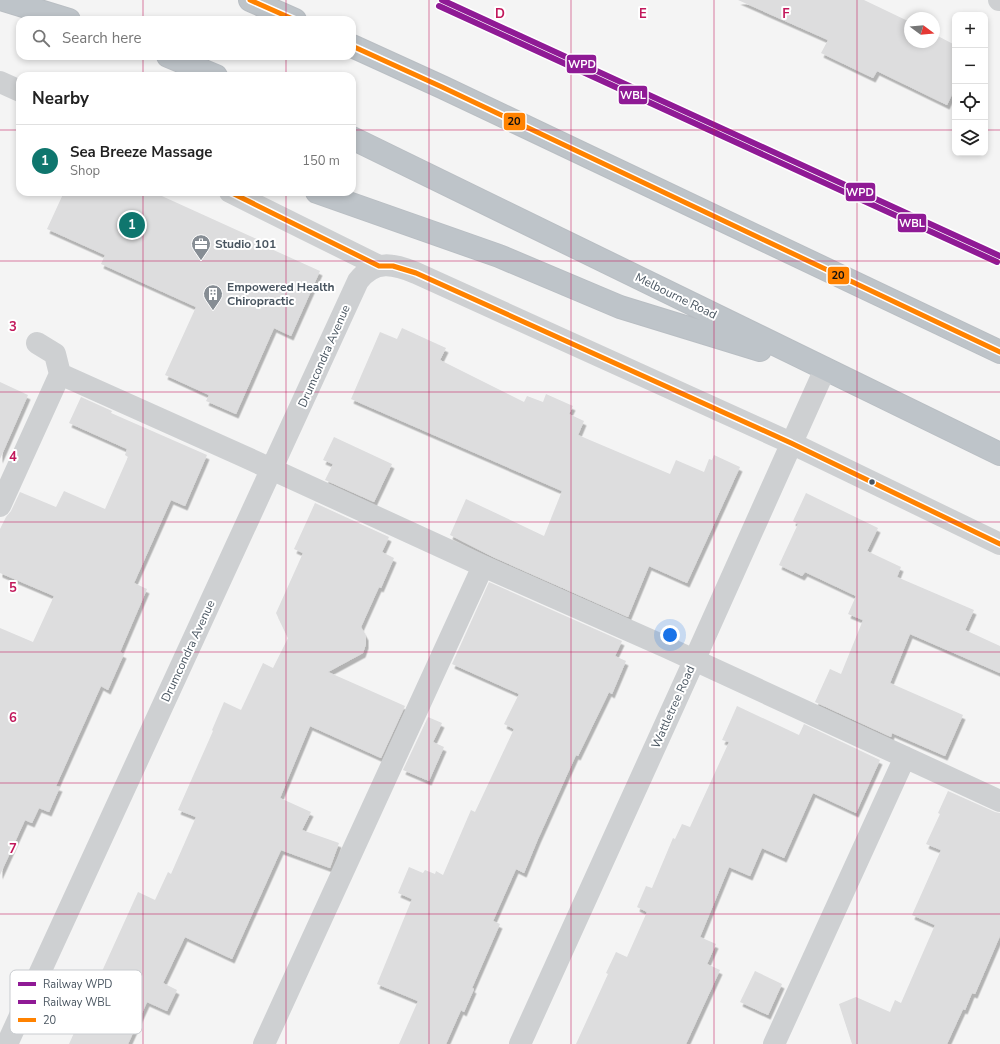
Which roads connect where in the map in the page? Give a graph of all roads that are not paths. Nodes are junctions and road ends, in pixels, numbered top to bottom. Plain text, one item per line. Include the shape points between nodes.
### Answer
1 (4, 0) edge
2 (250, 0) edge
3 (56, 16) edge
4 (286, 16) edge
5 (356, 48) edge
6 (178, 60) edge
7 (206, 72) edge
8 (0, 82) edge
9 (16, 89) edge
10 (356, 140) edge
11 (238, 196) edge
12 (328, 196) edge
13 (379, 266) junction
14 (37, 343) dead end
15 (1000, 352) edge
16 (825, 369) junction
17 (60, 374) junction
18 (791, 443) junction
19 (1000, 454) edge
20 (272, 470) junction
21 (0, 506) edge
22 (1000, 544) edge
23 (483, 566) junction
24 (694, 661) junction
25 (905, 757) junction
26 (1000, 801) edge
27 (41, 970) edge
28 (12, 1034) edge
29 (7, 1044) edge
30 (264, 1044) edge
31 (520, 1044) edge
32 (774, 1044) edge

1 - 3 highway
2 - 4 highway
5 - 15 highway
6 - 7 highway
8 - 9 street
10 - 16 highway, Melbourne Road
11 - 13 street
12 - 16 highway via 498,256 620,307
13 - 18 street via 390,264 416,273
13 - 20 street, Drumcondra Avenue via 369,270 358,281
14 - 17 street via 55,354
16 - 18 street, Wattletree Road
16 - 19 highway, Melbourne Road
17 - 20 street
17 - 21 street
18 - 22 street
18 - 24 street, Wattletree Road
20 - 23 street
20 - 27 street, Drumcondra Avenue
23 - 24 street
23 - 30 street
24 - 25 street
24 - 31 street, Wattletree Road
25 - 26 street
25 - 32 street
28 - 29 street, Drumcondra Avenue

